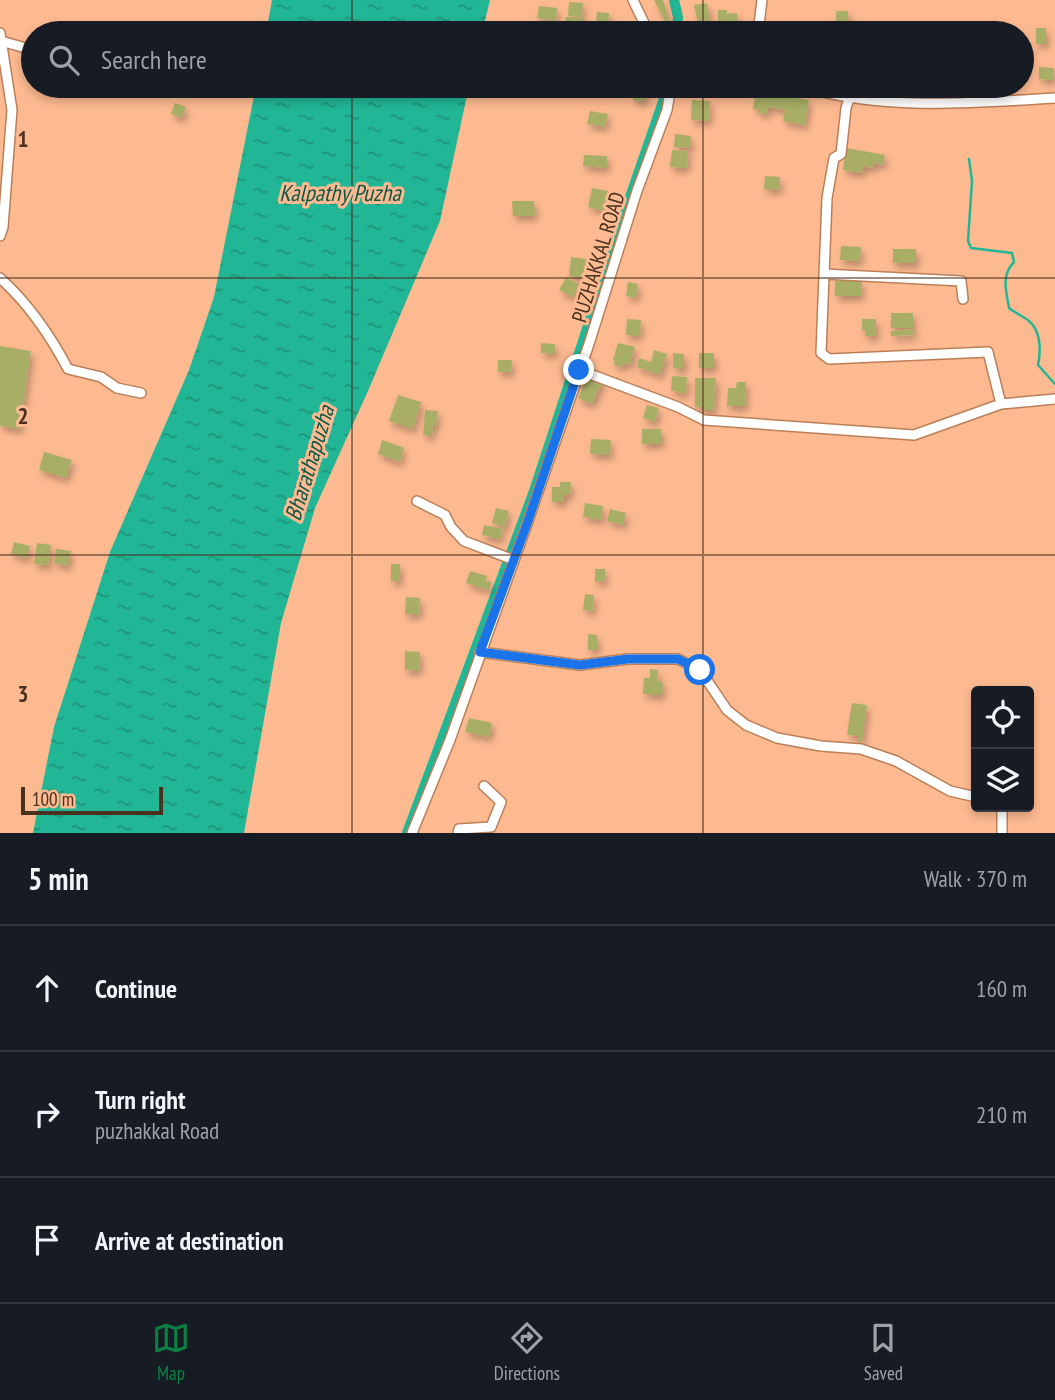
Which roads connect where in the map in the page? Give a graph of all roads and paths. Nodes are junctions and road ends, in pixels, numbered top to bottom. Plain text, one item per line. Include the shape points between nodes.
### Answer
1 (633, 0) edge
2 (762, 0) edge
3 (643, 21) edge
4 (759, 21) edge
5 (1, 37) edge
6 (21, 45) edge
7 (669, 98) edge
8 (849, 98) edge
9 (865, 98) edge
10 (1055, 98) edge
11 (0, 236) edge
12 (824, 274) junction
13 (0, 278) edge
14 (963, 299) dead end
15 (579, 370) junction
16 (141, 393) dead end
17 (1055, 399) edge
18 (1001, 404) junction
19 (417, 501) dead end
20 (514, 559) junction
21 (480, 652) junction
22 (484, 786) dead end
23 (971, 796) edge
24 (1002, 812) edge
25 (412, 833) edge
26 (458, 833) edge
27 (1002, 833) edge

1 - 3 street
2 - 4 street
5 - 6 street
5 - 11 street via 12,110
7 - 15 street, PUZHAKKAL ROAD
8 - 12 street via 841,154 834,159 827,198
9 - 10 street via 916,105
12 - 14 street via 961,281
12 - 18 street via 821,353 829,359 988,352
13 - 16 street via 21,297 68,369
15 - 18 street via 704,420 914,435
15 - 20 street, PUZHAKKAL ROAD
17 - 18 street
19 - 20 street via 444,515 464,541
20 - 21 street, PUZHAKKAL ROAD
21 - 23 street via 580,665 678,659 700,670 727,710 746,725 777,738 860,749 896,761 950,791
21 - 25 street, PUZHAKKAL ROAD
22 - 26 street via 501,802 491,827
24 - 27 street

